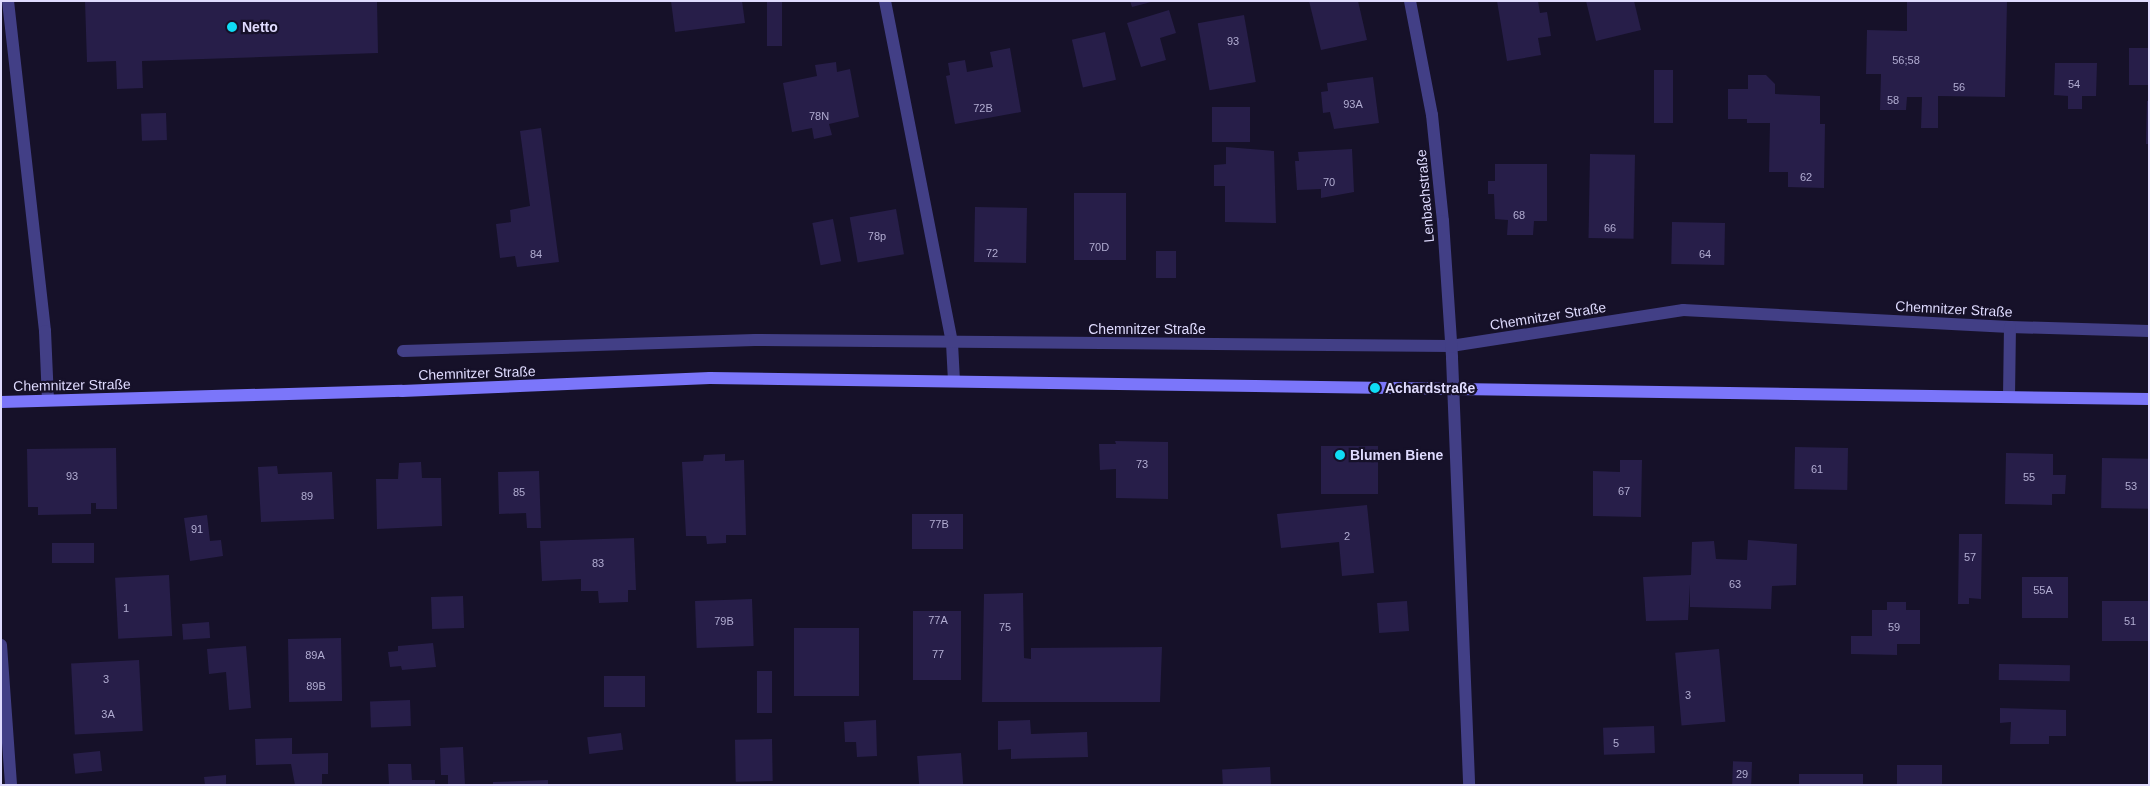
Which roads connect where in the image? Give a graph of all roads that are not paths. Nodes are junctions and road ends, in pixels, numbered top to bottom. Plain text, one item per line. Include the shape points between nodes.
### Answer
1 (8, 1) edge
2 (885, 1) edge
3 (1410, 1) edge
4 (2010, 327) junction
5 (2149, 331) edge
6 (952, 343) junction
7 (1451, 346) junction
8 (403, 352) dead end
9 (954, 380) junction
10 (1453, 390) junction
11 (2009, 397) junction
12 (2149, 399) edge
13 (48, 400) junction
14 (1, 402) edge
15 (1, 645) edge
16 (11, 785) edge
17 (1470, 785) edge

1 - 13 street via 44,331
2 - 6 street
3 - 7 street, Lenbachstraße via 1432,115
4 - 5 street, Chemnitzer Straße
4 - 7 street, Chemnitzer Straße via 1683,310
4 - 11 street
6 - 7 street, Chemnitzer Straße
6 - 8 street, Chemnitzer Straße via 755,340
6 - 9 street
7 - 10 street, Lenbachstraße
9 - 10 main road, Chemnitzer Straße
9 - 13 main road, Chemnitzer Straße via 710,378
10 - 11 main road, Chemnitzer Straße
10 - 17 street
11 - 12 main road, Chemnitzer Straße
13 - 14 main road, Chemnitzer Straße
15 - 16 street

